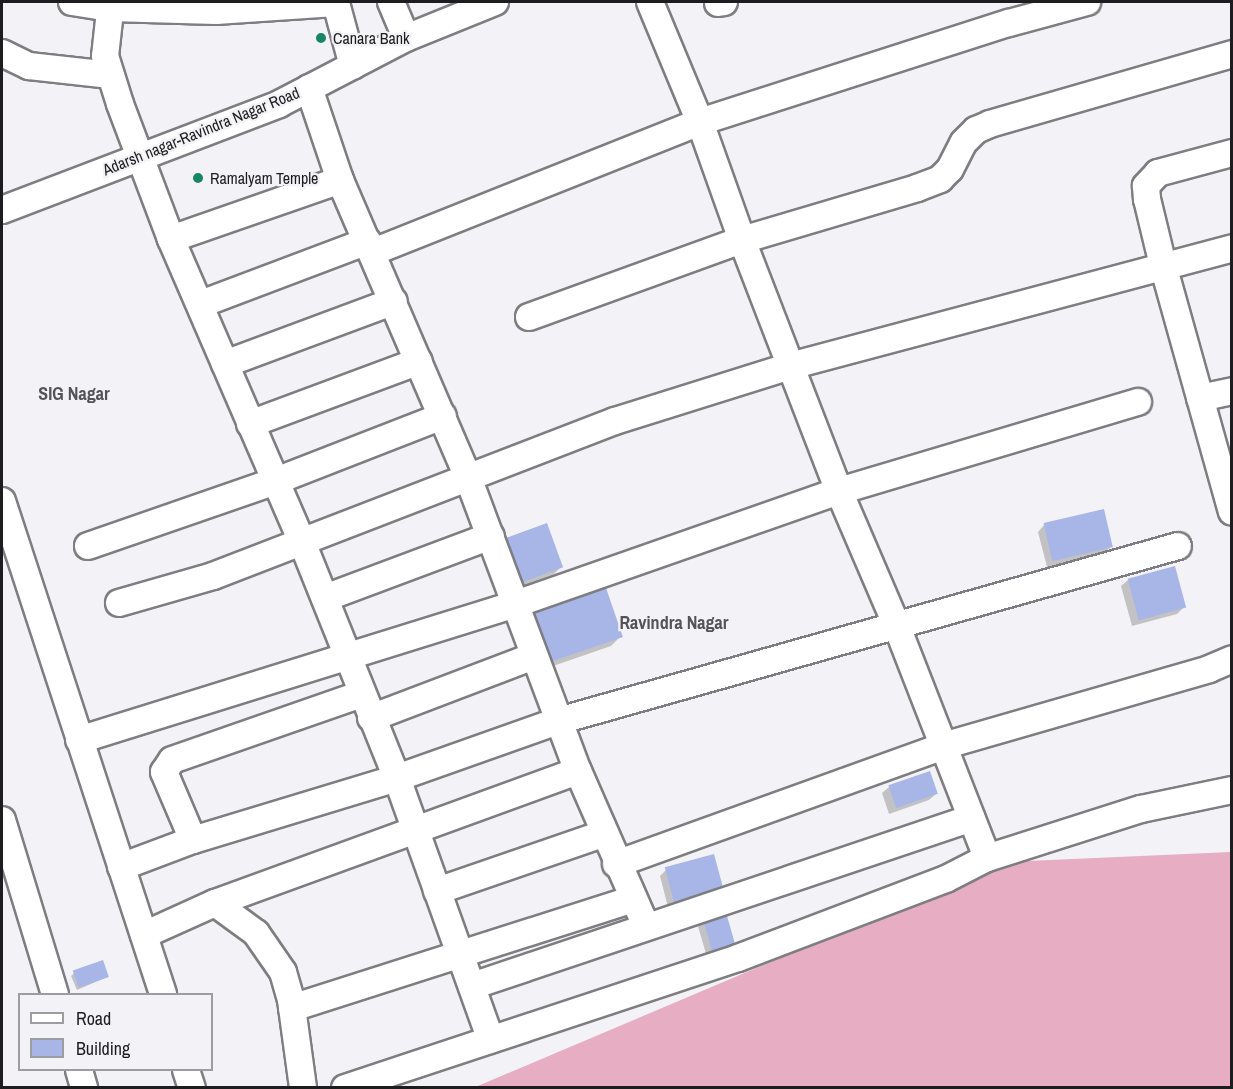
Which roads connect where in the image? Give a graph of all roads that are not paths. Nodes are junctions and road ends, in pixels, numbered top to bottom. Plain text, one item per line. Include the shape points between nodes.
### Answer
1 (72, 2) edge
2 (391, 2) edge
3 (495, 2) edge
4 (650, 2) edge
5 (1087, 2) edge
6 (111, 5) edge
7 (406, 38) junction
8 (2, 53) edge
9 (1232, 54) edge
10 (353, 66) junction
11 (111, 75) junction
12 (309, 88) junction
13 (700, 122) junction
14 (1232, 153) edge
15 (142, 157) junction
16 (340, 180) junction
17 (2, 210) edge
18 (171, 240) junction
19 (742, 240) junction
20 (370, 246) junction
21 (1232, 248) edge
22 (1163, 265) junction
23 (394, 301) junction
24 (201, 304) junction
25 (530, 316) dead end
26 (419, 362) junction
27 (225, 364) junction
28 (790, 366) junction
29 (1232, 391) edge
30 (1200, 398) junction
31 (1138, 402) dead end
32 (443, 416) junction
33 (250, 424) junction
34 (469, 480) junction
35 (276, 481) junction
36 (839, 491) junction
37 (2, 501) edge
38 (1231, 508) edge
39 (491, 536) junction
40 (302, 542) junction
41 (88, 546) dead end
42 (1178, 546) dead end
43 (325, 598) junction
44 (119, 603) dead end
45 (516, 604) junction
46 (896, 624) junction
47 (534, 656) junction
48 (346, 657) junction
49 (1232, 659) edge
50 (361, 694) junction
51 (371, 718) junction
52 (558, 721) junction
53 (79, 740) junction
54 (943, 746) junction
55 (578, 771) junction
56 (397, 778) junction
57 (1232, 790) edge
58 (972, 818) junction
59 (2, 820) edge
60 (415, 830) junction
61 (603, 834) junction
62 (193, 840) junction
63 (987, 858) junction
64 (616, 864) junction
65 (121, 867) junction
66 (437, 891) junction
67 (633, 899) junction
68 (215, 903) junction
69 (646, 926) junction
70 (144, 935) junction
71 (462, 954) junction
72 (472, 986) junction
73 (55, 993) edge
74 (163, 993) edge
75 (292, 1008) junction
76 (491, 1040) junction
77 (79, 1071) edge
78 (186, 1071) edge
79 (84, 1088) edge
80 (192, 1088) edge
81 (303, 1088) edge
82 (345, 1088) edge

1 - 6 street
2 - 7 street
3 - 7 street, Adarsh nagar-Ravindra Nagar Road
4 - 13 street
5 - 13 street via 1009,23
6 - 10 street via 216,11 336,3
6 - 11 street via 105,56
7 - 10 street, Adarsh nagar-Ravindra Nagar Road
8 - 11 street via 37,67
9 - 19 street via 990,124 976,130 964,142 940,179
10 - 12 street, Adarsh nagar-Ravindra Nagar Road
11 - 15 street
12 - 15 street, Adarsh nagar-Ravindra Nagar Road via 279,104
12 - 16 street
13 - 19 street
13 - 20 street
14 - 22 street via 1158,173 1146,186
15 - 17 street, Adarsh nagar-Ravindra Nagar Road
15 - 18 street
16 - 18 street
16 - 20 street
18 - 24 street
19 - 25 street
19 - 28 street
20 - 23 street
20 - 24 street
21 - 22 street
22 - 28 street
22 - 30 street
23 - 26 street
23 - 27 street
24 - 27 street
26 - 32 street
26 - 33 street
27 - 33 street
28 - 34 street via 615,421
28 - 36 street
29 - 30 street
30 - 38 street
31 - 36 street
32 - 34 street
32 - 35 street
33 - 35 street
34 - 39 street
34 - 40 street
35 - 40 street
35 - 41 street
36 - 45 street
36 - 46 street
37 - 53 street
39 - 43 street
39 - 45 street
40 - 43 street
40 - 44 street via 213,576
42 - 46 street
43 - 48 street
45 - 47 street
45 - 48 street
46 - 52 street
46 - 54 street
47 - 51 street
47 - 52 street
48 - 50 street
48 - 53 street
49 - 54 street
50 - 51 street
50 - 62 street via 171,760 164,772
51 - 56 street
52 - 55 street
52 - 56 street
53 - 65 street
54 - 58 street
54 - 64 street
55 - 60 street
55 - 61 street
56 - 60 street
56 - 62 street
57 - 63 street via 1141,809
58 - 63 street
58 - 69 street
59 - 73 street
60 - 66 street
60 - 68 street
61 - 64 street
61 - 66 street
62 - 65 street
63 - 76 street via 946,879 829,925
64 - 67 street
65 - 70 street
66 - 71 street
67 - 69 street
67 - 71 street
68 - 70 street
68 - 75 street via 256,933 271,952 283,972
69 - 72 street
70 - 74 street
71 - 72 street
71 - 75 street
72 - 76 street
75 - 81 street
76 - 82 street
77 - 79 street
78 - 80 street

